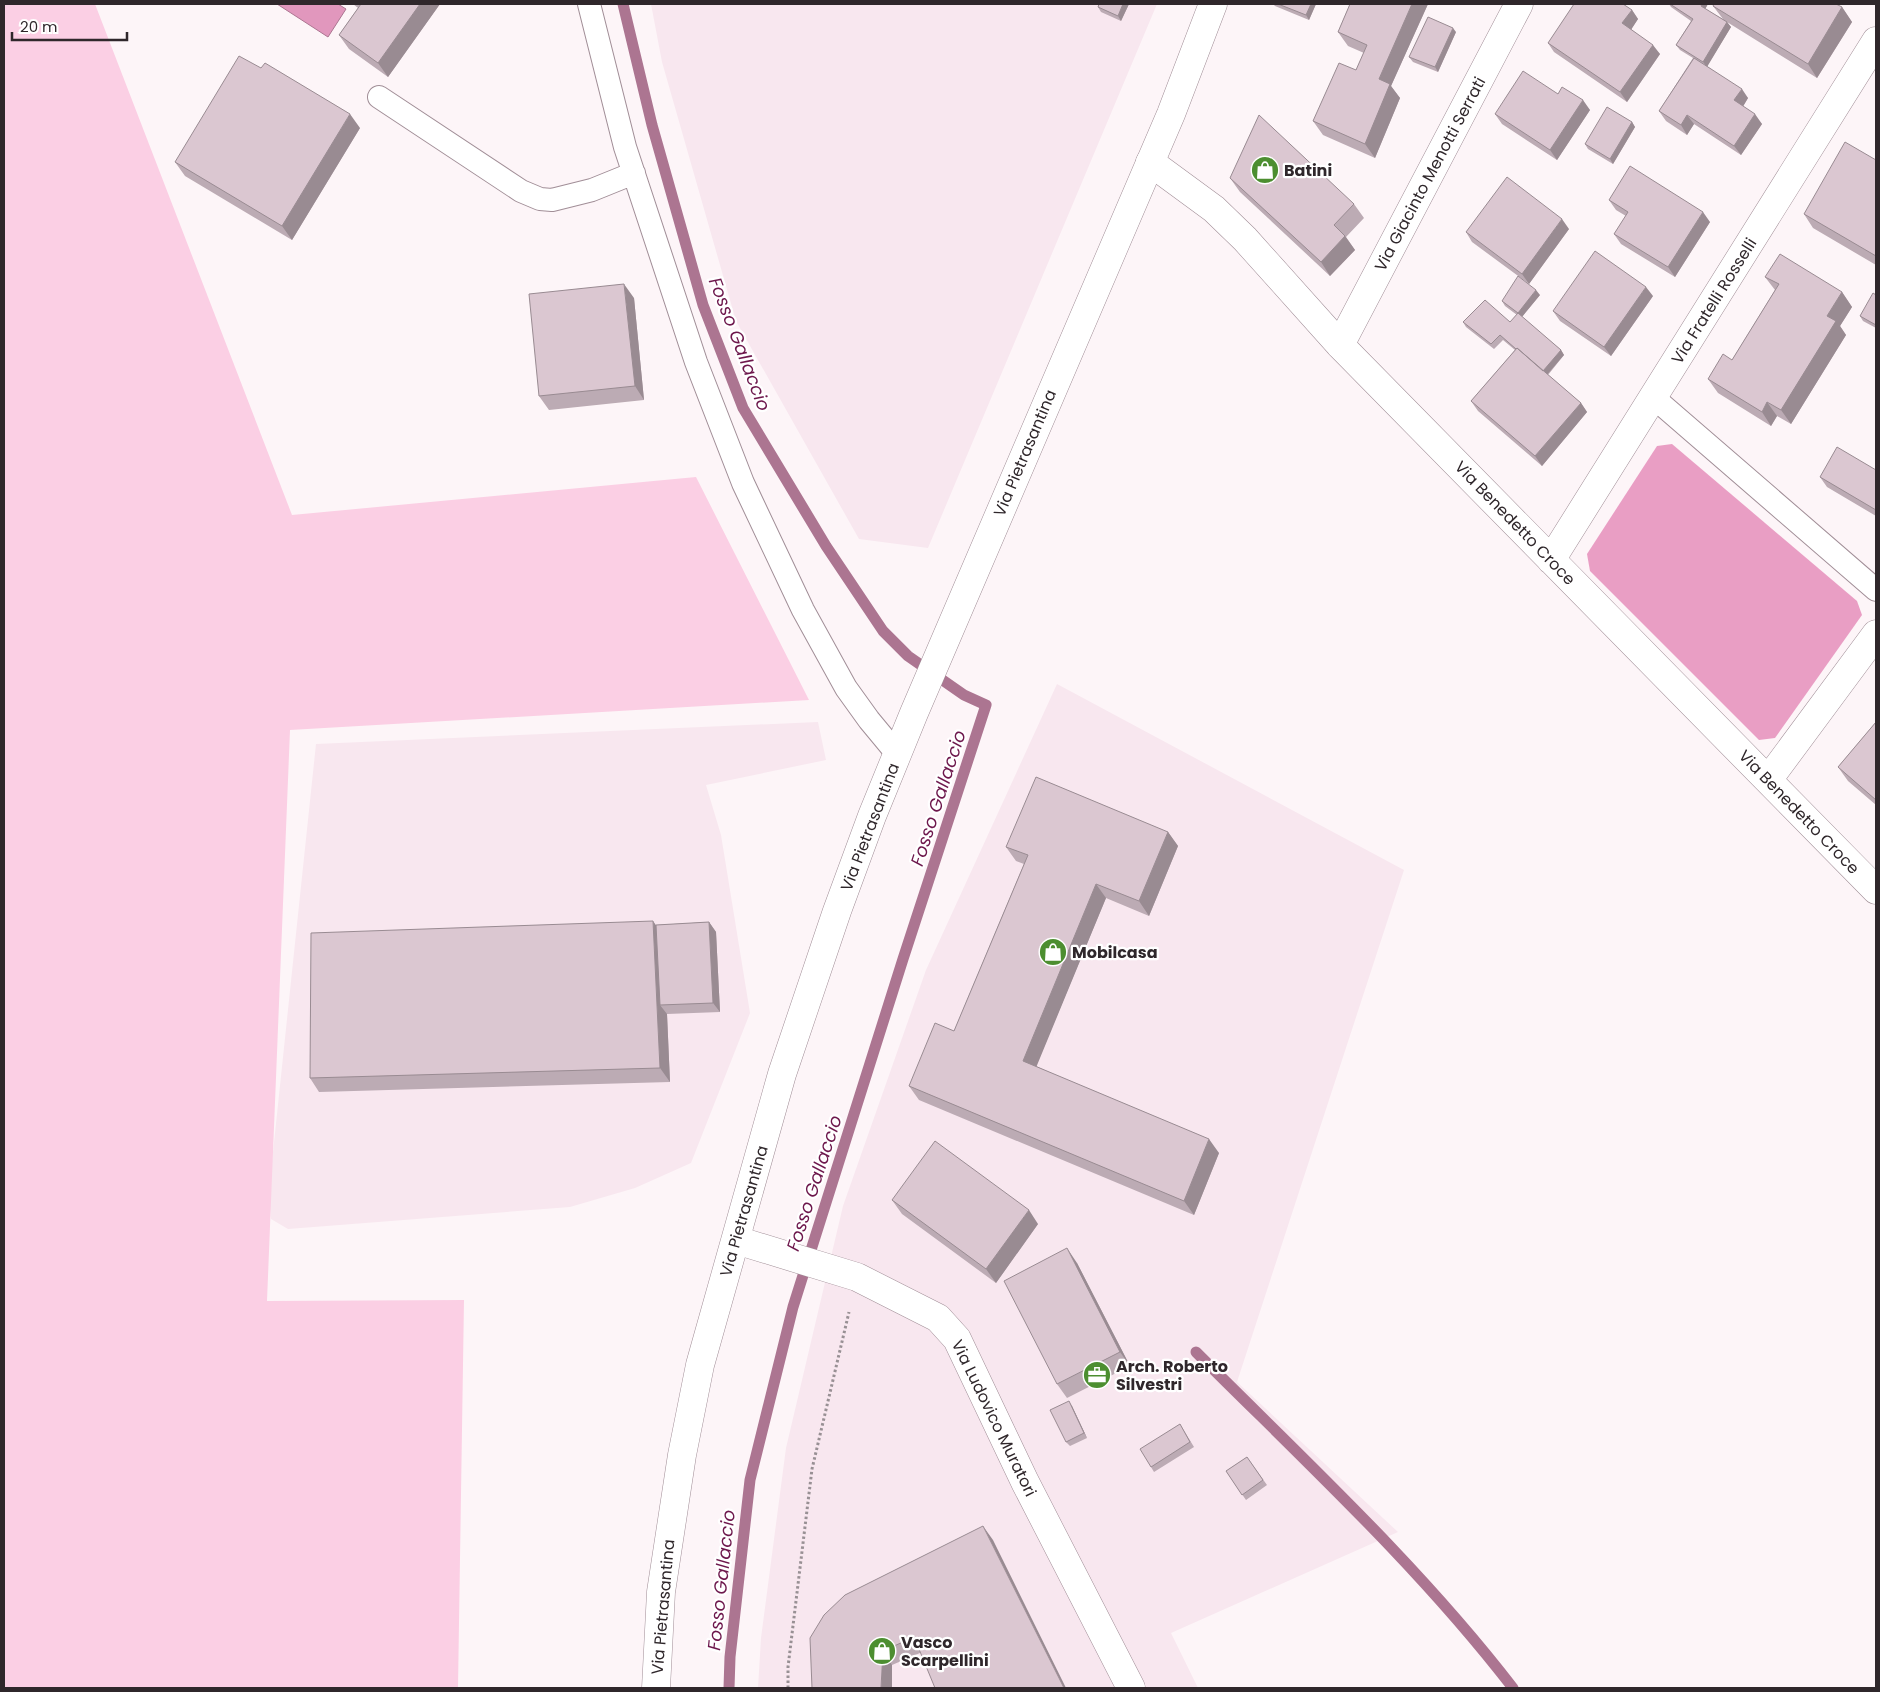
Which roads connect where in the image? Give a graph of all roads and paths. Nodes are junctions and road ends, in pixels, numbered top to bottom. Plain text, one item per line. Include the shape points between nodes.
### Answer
1 (589, 4) edge
2 (1213, 4) edge
3 (1519, 4) edge
4 (1876, 41) edge
5 (379, 97) dead end
6 (1150, 162) junction
7 (634, 173) junction
8 (1340, 345) junction
9 (1653, 397) junction
10 (1551, 560) junction
11 (1876, 590) edge
12 (1876, 634) edge
13 (898, 754) junction
14 (1768, 780) junction
15 (1876, 890) edge
16 (736, 1240) junction
17 (852, 1276) junction
18 (656, 1688) edge
19 (788, 1688) edge
20 (1131, 1688) edge

1 - 7 lane
2 - 6 street, Via Pietrasantina
3 - 8 street, Via Giacinto Menotti Serrati
4 - 9 street, Via Fratelli Rosselli
5 - 7 lane via 521,191 540,199 552,200 592,190
6 - 8 street, Via Benedetto Croce via 1214,210 1245,239
6 - 13 street, Via Pietrasantina
7 - 13 lane via 696,362 742,484 803,610 846,688
8 - 10 street, Via Benedetto Croce
9 - 10 street, Via Fratelli Rosselli
9 - 11 lane
10 - 14 street, Via Benedetto Croce
12 - 14 street
13 - 16 street, Via Pietrasantina via 840,903 788,1056
14 - 15 street, Via Benedetto Croce
16 - 17 street, Via Ludovico Muratori
16 - 18 street, Via Pietrasantina via 700,1365 682,1455 661,1592
17 - 19 path via 812,1469
17 - 20 street, Via Ludovico Muratori via 938,1318 956,1338 1025,1482

